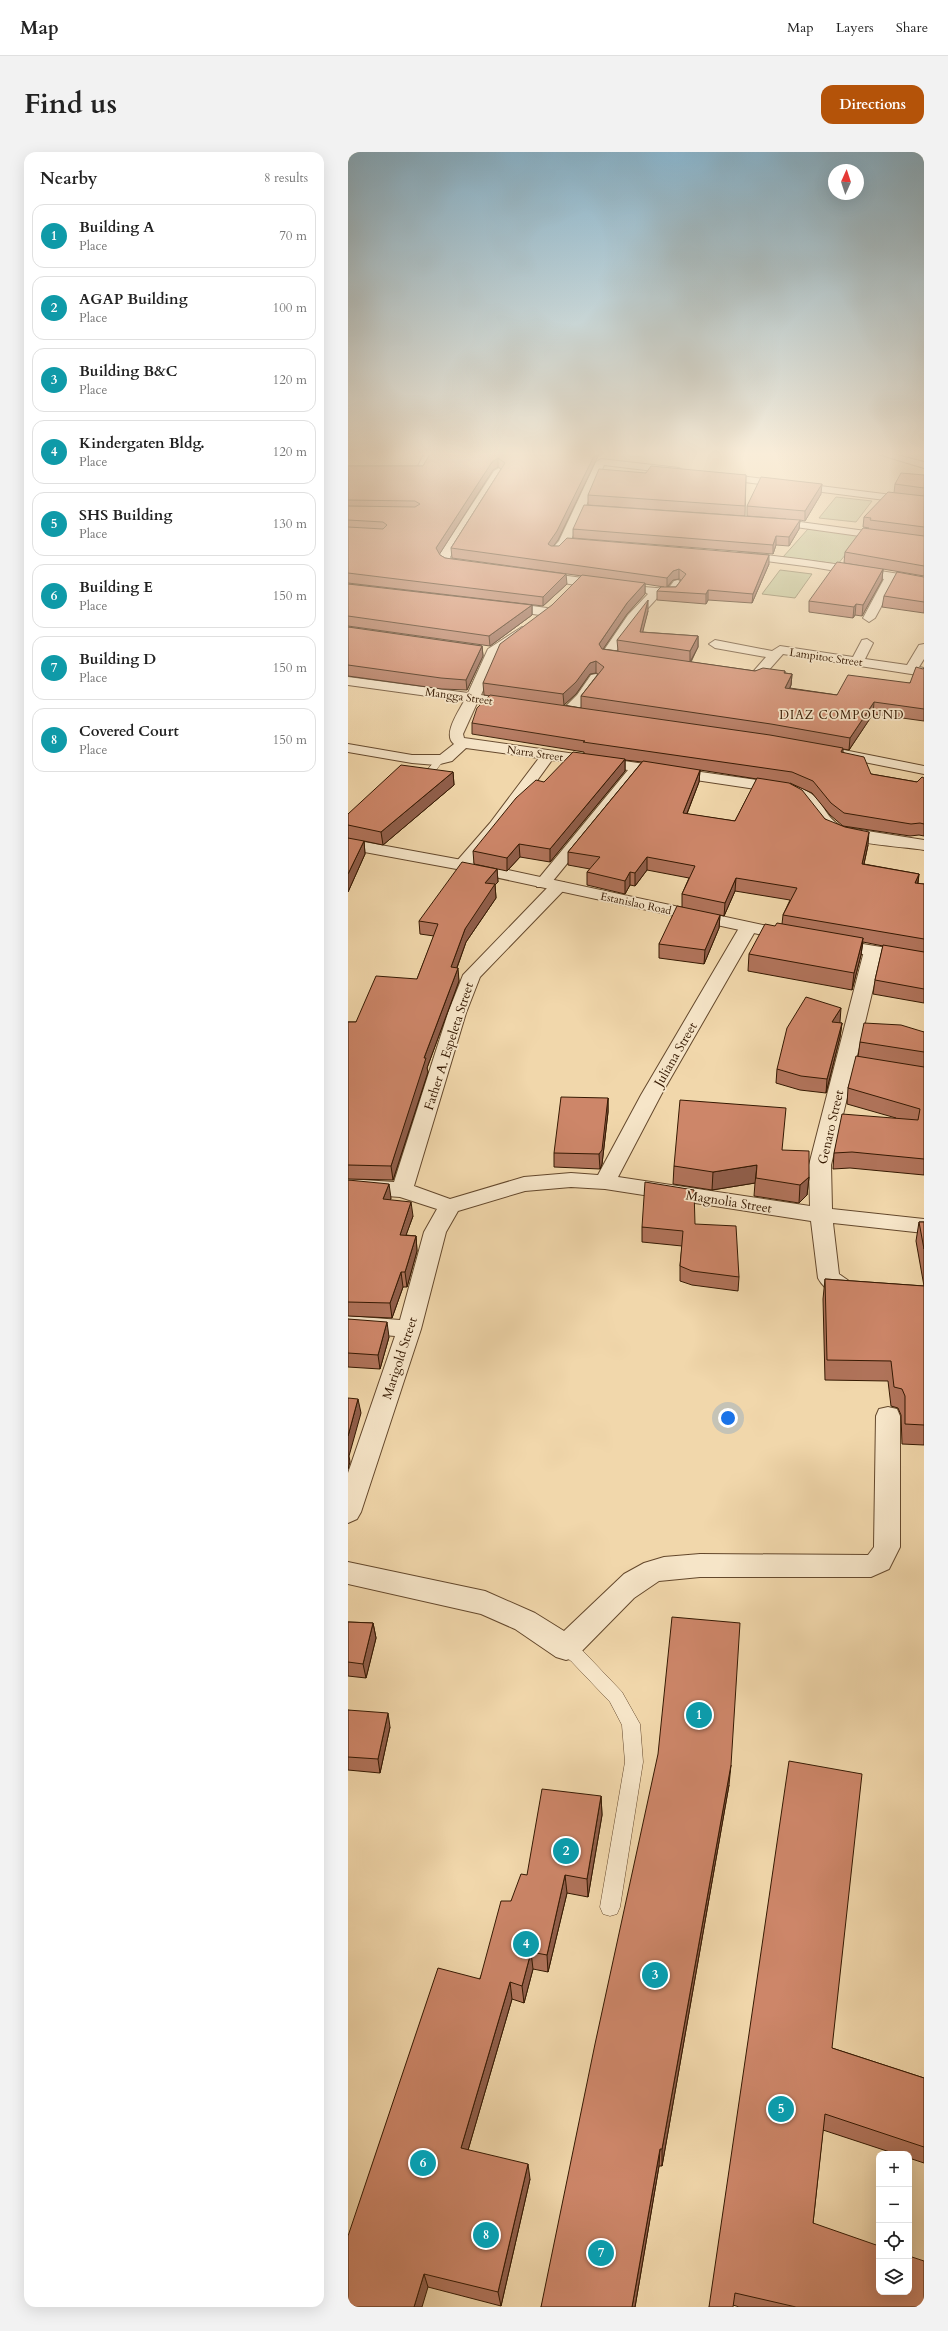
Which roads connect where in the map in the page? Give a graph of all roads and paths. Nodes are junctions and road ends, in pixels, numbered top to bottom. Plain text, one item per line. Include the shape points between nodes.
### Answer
1 (446, 555) edge
2 (739, 555) edge
3 (484, 568) edge
4 (529, 574) edge
5 (892, 576) junction
6 (578, 581) junction
7 (924, 582) edge
8 (678, 584) edge
9 (617, 586) edge
10 (633, 588) edge
11 (657, 591) junction
12 (556, 604) junction
13 (493, 605) edge
14 (870, 618) dead end
15 (867, 643) dead end
16 (715, 644) dead end
17 (924, 648) edge
18 (478, 650) edge
19 (493, 652) junction
20 (775, 655) junction
21 (857, 661) junction
22 (646, 662) edge
23 (917, 671) edge
24 (724, 673) edge
25 (596, 678) edge
26 (348, 681) edge
27 (474, 698) junction
28 (505, 702) edge
29 (552, 709) edge
30 (568, 712) junction
31 (583, 714) edge
32 (463, 743) junction
33 (348, 748) edge
34 (820, 750) edge
35 (549, 754) junction
36 (440, 760) junction
37 (640, 766) junction
38 (924, 770) edge
39 (429, 773) edge
40 (348, 844) edge
41 (924, 845) edge
42 (462, 865) junction
43 (551, 884) junction
44 (748, 928) junction
45 (873, 951) junction
46 (924, 959) edge
47 (605, 1182) junction
48 (348, 1186) edge
49 (402, 1190) junction
50 (450, 1206) junction
51 (821, 1215) junction
52 (924, 1226) edge
53 (851, 1294) edge
54 (348, 1324) edge
55 (409, 1329) junction
56 (888, 1416) dead end
57 (348, 1512) edge
58 (348, 1573) edge
59 (566, 1648) junction
60 (610, 1908) dead end

1 - 3 street via 446,562
2 - 5 street
4 - 6 street
5 - 7 street
5 - 14 street
6 - 9 street
6 - 12 street
8 - 11 street via 671,593
10 - 11 street
11 - 22 street via 632,618 607,656
12 - 13 street
12 - 19 street
15 - 21 street
16 - 20 street
17 - 23 street
18 - 19 street
19 - 27 street
20 - 21 street, Lampitoc Street via 780,650
20 - 24 street, Lampitoc Street via 755,677
21 - 23 street, Lampitoc Street
25 - 30 street
26 - 27 street, Mangga Street
27 - 28 street, Mangga Street
27 - 32 street via 456,734 458,740
29 - 30 street
30 - 31 street
32 - 35 street, Narra Street
32 - 36 street
33 - 36 street
34 - 38 street
35 - 37 street, Narra Street
35 - 42 street via 496,826
36 - 39 lane
37 - 41 street, Narra Street via 791,790 811,800 825,824 832,830
37 - 43 street, Father A. Espeleta Street via 626,780
40 - 42 street, Estanislao Road
42 - 43 street, Estanislao Road
43 - 44 street, Estanislao Road
43 - 49 street, Father A. Espeleta Street via 472,975 457,1013
44 - 45 street, Estanislao Road
44 - 47 street, Juliana Street via 651,1095
45 - 46 street, Estanislao Road
45 - 51 street, Genaro Street via 853,1064 820,1165
47 - 50 street, Magnolia Street via 571,1180 524,1184
47 - 51 street, Magnolia Street
48 - 49 street
49 - 50 street
50 - 55 street, Marigold Street via 435,1232
51 - 52 street, Magnolia Street
51 - 53 street, Genaro Street via 829,1278
54 - 55 street
55 - 57 street, Marigold Street
56 - 59 street via 887,1548 880,1562 871,1566 849,1567 682,1566 645,1574 631,1584
58 - 59 street via 485,1602 525,1621
59 - 60 lane via 616,1697 631,1724 634,1762

